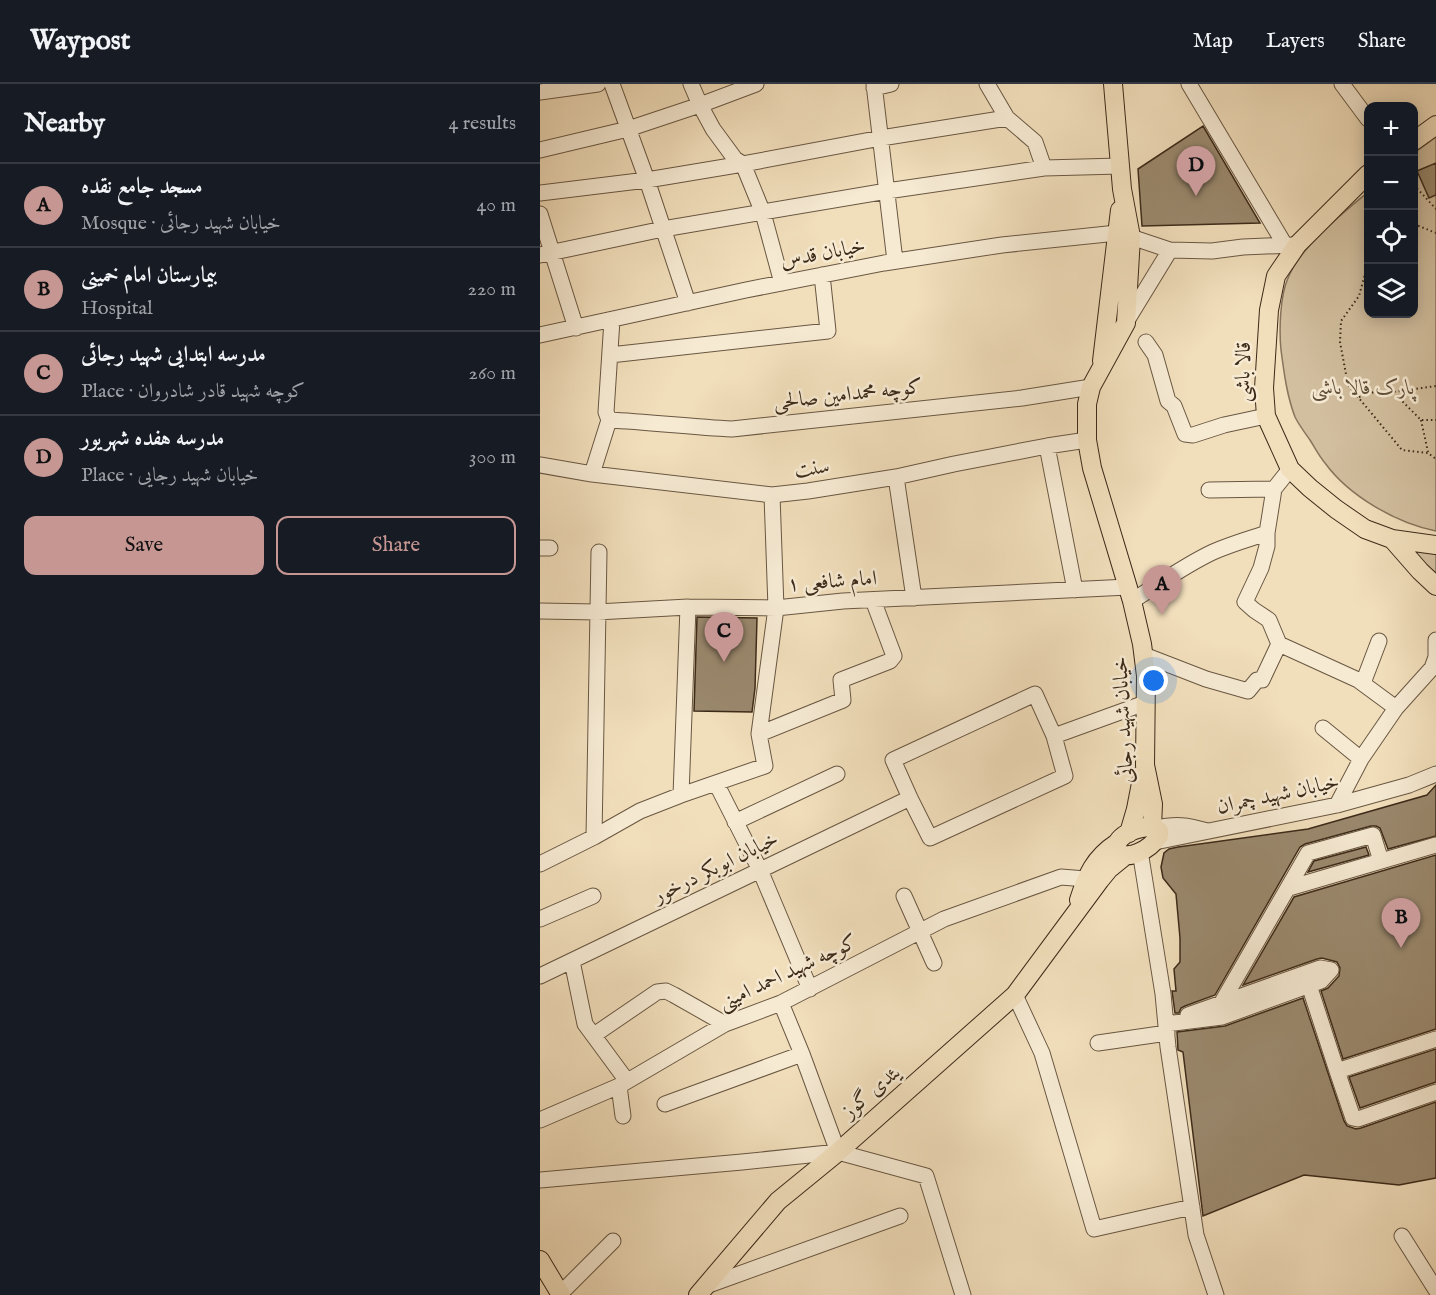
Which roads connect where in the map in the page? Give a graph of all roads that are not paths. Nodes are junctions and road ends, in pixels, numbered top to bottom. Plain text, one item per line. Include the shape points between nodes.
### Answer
1 (598, 84) edge
2 (612, 84) edge
3 (691, 84) edge
4 (756, 84) edge
5 (891, 84) edge
6 (987, 84) edge
7 (1113, 84) edge
8 (1189, 84) edge
9 (1342, 84) edge
10 (874, 86) edge
11 (540, 92) edge
12 (700, 105) junction
13 (1364, 114) edge
14 (1007, 118) junction
15 (1436, 125) edge
16 (628, 129) junction
17 (881, 138) junction
18 (1418, 138) edge
19 (540, 150) edge
20 (743, 164) junction
21 (1120, 166) junction
22 (1044, 168) junction
23 (1364, 178) edge
24 (647, 180) junction
25 (887, 191) junction
26 (540, 193) edge
27 (763, 213) junction
28 (540, 214) edge
29 (663, 229) junction
30 (1124, 235) junction
31 (1291, 245) junction
32 (1170, 250) junction
33 (546, 254) edge
34 (895, 261) junction
35 (822, 275) junction
36 (782, 283) junction
37 (688, 303) junction
38 (1106, 318) junction
39 (612, 320) junction
40 (1126, 323) junction
41 (576, 328) junction
42 (540, 336) edge
43 (1146, 342) dead end
44 (609, 355) junction
45 (1101, 369) junction
46 (1091, 387) junction
47 (1266, 416) junction
48 (609, 420) junction
49 (1087, 440) junction
50 (1047, 446) junction
51 (540, 465) edge
52 (1290, 469) junction
53 (592, 474) junction
54 (896, 477) junction
55 (1274, 489) junction
56 (1209, 490) dead end
57 (772, 495) junction
58 (1267, 533) junction
59 (1392, 539) junction
60 (1436, 545) edge
61 (599, 552) dead end
62 (1436, 586) edge
63 (1076, 590) junction
64 (1130, 594) junction
65 (914, 598) junction
66 (873, 600) junction
67 (688, 608) junction
68 (776, 608) junction
69 (540, 611) edge
70 (597, 612) junction
71 (1436, 640) edge
72 (1379, 641) dead end
73 (1279, 644) junction
74 (1144, 655) junction
75 (1362, 683) junction
76 (1145, 703) junction
77 (1396, 708) junction
78 (1323, 728) dead end
79 (759, 734) junction
80 (1054, 736) junction
81 (1361, 759) junction
82 (837, 774) dead end
83 (1436, 774) edge
84 (1436, 782) edge
85 (716, 783) junction
86 (1409, 786) junction
87 (681, 795) junction
88 (910, 798) junction
89 (1337, 805) junction
90 (735, 822) junction
91 (594, 837) junction
92 (1139, 840) junction
93 (1436, 845) edge
94 (1381, 861) junction
95 (540, 864) edge
96 (760, 870) junction
97 (1086, 879) junction
98 (1289, 888) junction
99 (593, 896) dead end
100 (904, 896) dead end
101 (540, 919) edge
102 (1072, 919) junction
103 (920, 933) junction
104 (572, 961) junction
105 (934, 963) dead end
106 (540, 976) edge
107 (1309, 985) junction
108 (810, 988) junction
109 (1015, 995) junction
110 (1222, 1002) junction
111 (781, 1003) junction
112 (725, 1024) junction
113 (1166, 1029) junction
114 (594, 1035) junction
115 (1436, 1039) edge
116 (1098, 1043) dead end
117 (802, 1054) junction
118 (1337, 1071) junction
119 (623, 1084) junction
120 (1436, 1092) edge
121 (665, 1104) dead end
122 (623, 1116) dead end
123 (540, 1120) edge
124 (838, 1152) junction
125 (540, 1180) edge
126 (1192, 1207) junction
127 (900, 1216) dead end
128 (1402, 1236) dead end
129 (613, 1241) dead end
130 (540, 1260) edge
131 (1436, 1290) edge
132 (702, 1291) edge
133 (560, 1294) edge
134 (963, 1295) edge
135 (1215, 1295) edge

1 - 11 street
2 - 16 street
3 - 12 street
4 - 12 street
5 - 10 street
6 - 14 street
7 - 21 main road
8 - 31 street
9 - 13 street
10 - 17 street
12 - 16 street
12 - 20 street via 713,129
14 - 17 street
14 - 22 street via 1035,142
15 - 18 main road
16 - 19 street
16 - 24 street
17 - 20 street
17 - 25 street
20 - 24 street
20 - 27 street
21 - 22 street
21 - 30 main road
22 - 25 street
23 - 31 main road, قالا باشی
24 - 26 street
24 - 29 street
25 - 27 street
25 - 34 street
27 - 29 street
27 - 36 street
28 - 33 street
29 - 33 street
29 - 37 street
30 - 32 street
30 - 34 street, خیابان قدس via 1002,245
30 - 38 main road, خیابان شهید رجائی
30 - 40 main road, خیابان شهید رجائی
31 - 32 street
31 - 47 main road, قالا باشی via 1276,276 1269,310
32 - 40 street
33 - 41 street
34 - 35 street, خیابان قدس
35 - 36 street, خیابان قدس
35 - 44 street via 828,331
36 - 37 street, خیابان قدس
37 - 39 street, خیابان قدس
38 - 40 main road
38 - 45 main road, خیابان شهید رجائی
39 - 41 street, خیابان قدس
39 - 44 street
40 - 45 main road, خیابان شهید رجائی
41 - 42 street, خیابان قدس
43 - 47 street via 1185,434
44 - 48 street
45 - 46 main road, خیابان شهید رجائی
46 - 48 street, کوچه محمدامین صالحی via 732,429
46 - 49 main road, خیابان شهید رجائی
47 - 52 main road, قالا باشی
48 - 53 street
49 - 50 street, سنت
49 - 64 main road, خیابان شهید رجائی
50 - 54 street, سنت
50 - 63 street
51 - 53 street, سنت
52 - 55 street
52 - 59 main road, قالا باشی via 1365,529
53 - 57 street, سنت
54 - 57 street, سنت
54 - 65 street
55 - 56 street
55 - 58 street
57 - 68 street
58 - 64 street via 1212,552
58 - 73 street via 1261,568 1245,602 1269,620
59 - 60 main road, قالا باشی
59 - 62 main road
61 - 70 street
63 - 64 street, امام شافعی ۱
63 - 65 street, امام شافعی ۱
64 - 74 main road, خیابان شهید رجائی
65 - 66 street, امام شافعی ۱
66 - 68 street, امام شافعی ۱
66 - 79 street via 894,656 890,661 841,680 843,700
67 - 68 street, امام شافعی ۱
67 - 70 street, امام شافعی ۱
67 - 87 street
68 - 79 street
69 - 70 street, امام شافعی ۱
70 - 91 street
71 - 77 street via 1432,668
72 - 75 street
73 - 74 street via 1262,680 1257,680 1248,691
73 - 75 street
74 - 76 main road, خیابان شهید رجائی
75 - 77 street
76 - 80 street
76 - 92 main road, خیابان شهید رجائی via 1145,765 1153,804
77 - 81 street
78 - 81 street
79 - 85 street via 765,766
80 - 88 street via 1065,776 930,838
80 - 88 street via 1035,694 893,760
81 - 89 street
82 - 90 street
83 - 86 street, خیابان شهید چمران
84 - 86 street, خیابان شهید چمران
85 - 87 street
85 - 90 street
86 - 89 street, خیابان شهید چمران
87 - 91 street via 640,811
88 - 96 street, خیابان ابوبکر درخور
89 - 92 street, خیابان شهید چمران via 1188,836
90 - 96 street
91 - 95 street
92 - 97 main road via 1107,849
92 - 102 main road, یئدی گوز via 1109,869
92 - 113 street
93 - 94 street
94 - 98 street
94 - 98 street via 1373,835 1318,850 1308,853
96 - 104 street, خیابان ابوبکر درخور
96 - 108 street
97 - 102 main road
97 - 103 street, کوچه شهید احمد امینی via 1061,877 944,920
98 - 110 street
99 - 101 street
100 - 103 street
102 - 109 main road, یئدی گوز
103 - 105 street
103 - 108 street, کوچه شهید احمد امینی
104 - 106 street, خیابان ابوبکر درخور
104 - 114 street via 585,1024
107 - 110 street via 1321,981 1331,970 1320,968
107 - 113 street via 1222,1017
107 - 118 street
108 - 111 street, کوچه شهید احمد امینی
109 - 124 main road, یئدی گوز
109 - 126 street via 1042,1053 1094,1229
110 - 113 street
111 - 112 street, کوچه شهید احمد امینی
111 - 117 street
112 - 114 street via 675,995 657,992
112 - 119 street, کوچه شهید احمد امینی
113 - 116 street
113 - 126 street
114 - 119 street
115 - 118 street
117 - 121 street
117 - 124 street
118 - 120 street via 1353,1118
119 - 122 street
119 - 123 street, کوچه شهید احمد امینی
124 - 125 street
124 - 132 main road, یئدی گوز via 778,1201
124 - 134 street via 926,1176
126 - 135 street via 1196,1235
127 - 132 street
128 - 131 street
129 - 133 street
130 - 133 main road

